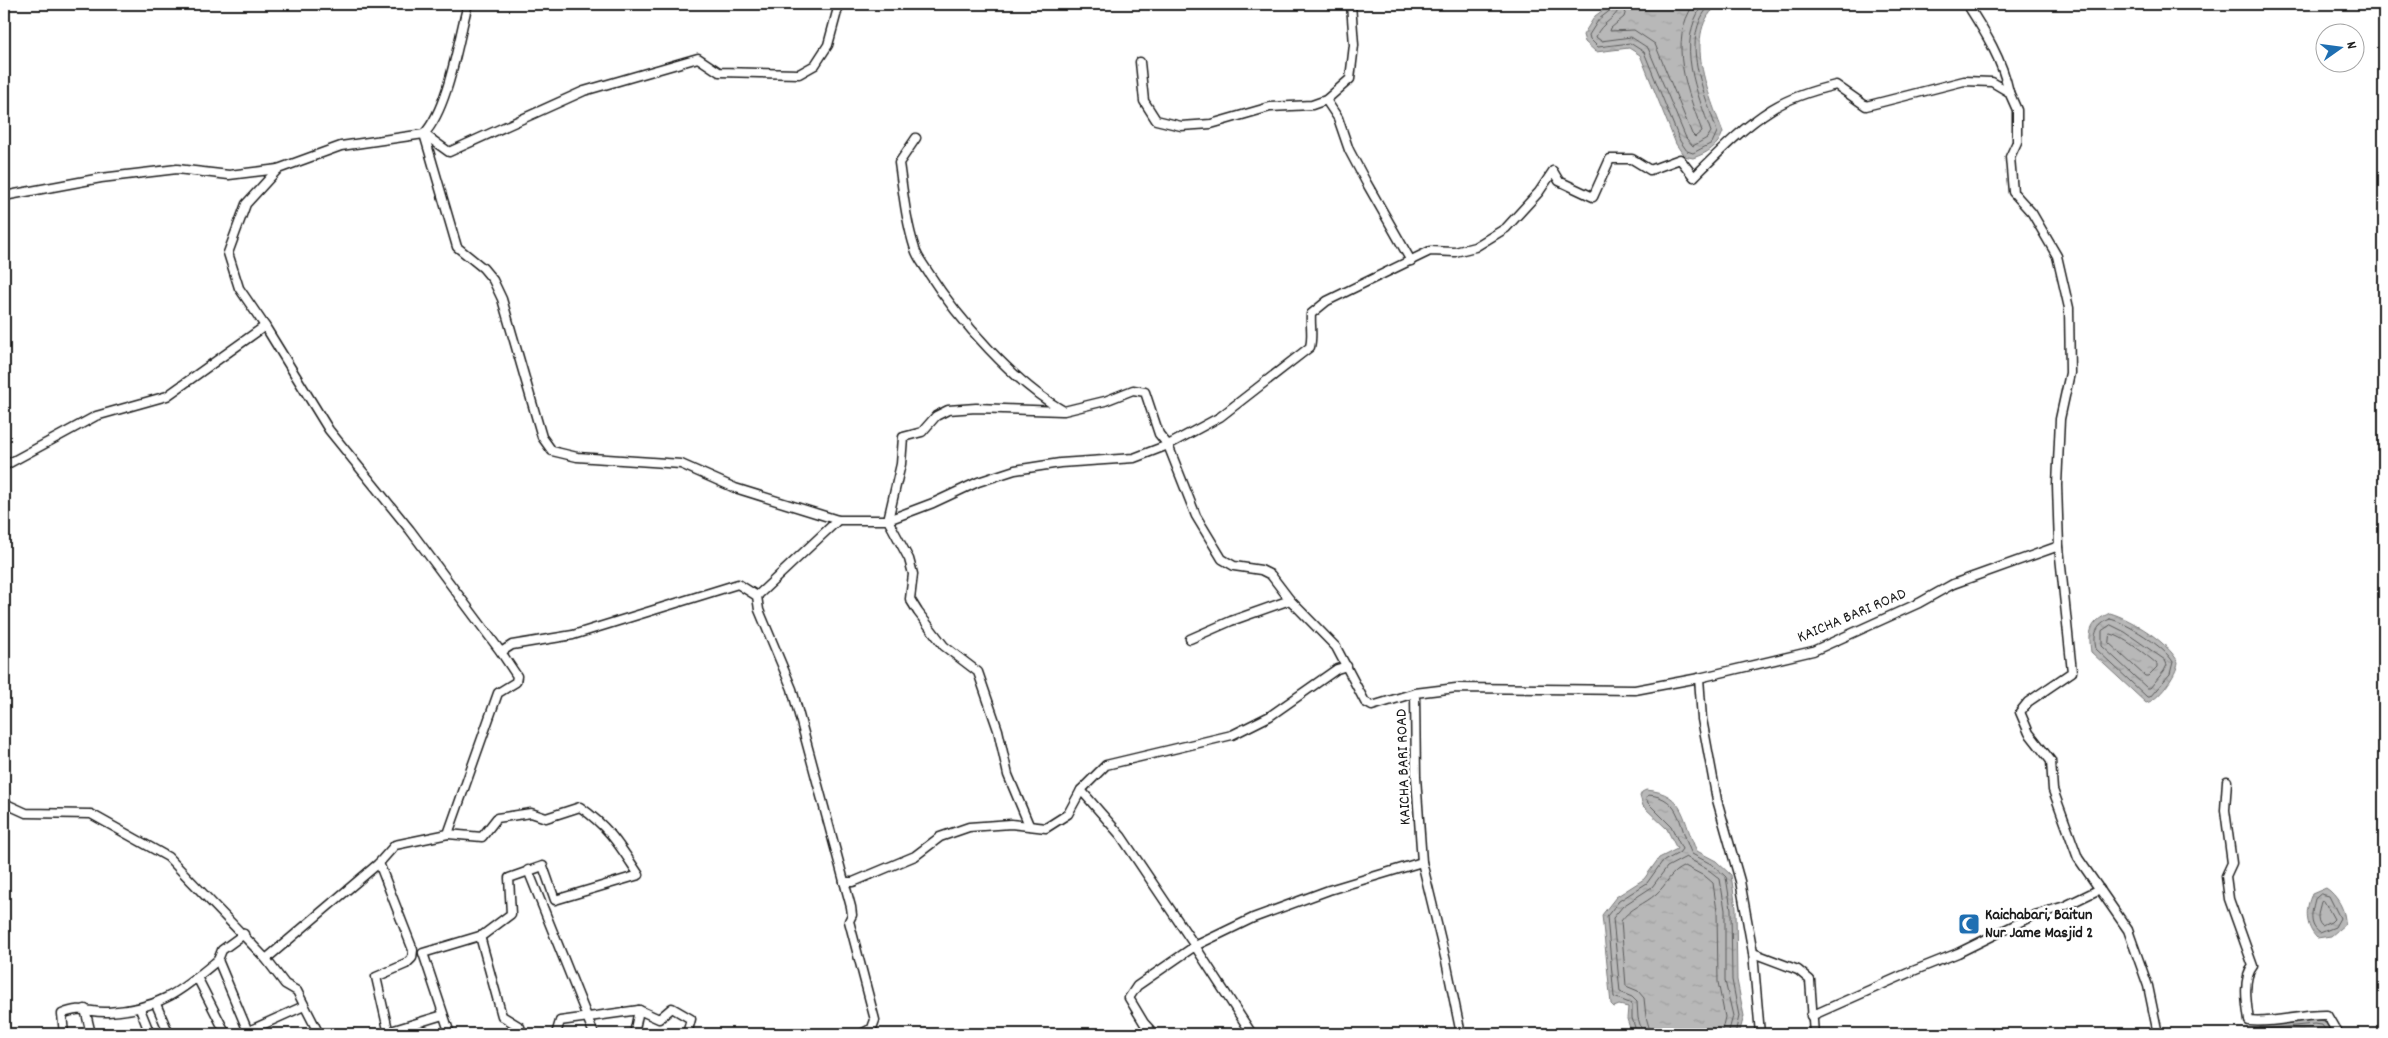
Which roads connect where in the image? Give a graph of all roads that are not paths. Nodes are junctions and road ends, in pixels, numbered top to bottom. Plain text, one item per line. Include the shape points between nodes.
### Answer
1 (6, 4) edge
2 (468, 4) edge
3 (843, 4) edge
4 (1351, 4) edge
5 (1967, 4) edge
6 (4, 8) edge
7 (1140, 62) dead end
8 (2009, 92) junction
9 (1326, 100) junction
10 (424, 134) junction
11 (916, 138) dead end
12 (278, 169) junction
13 (4, 196) edge
14 (1411, 261) junction
15 (265, 326) junction
16 (1064, 411) junction
17 (1168, 445) junction
18 (4, 466) edge
19 (838, 520) junction
20 (888, 520) junction
21 (2060, 548) junction
22 (756, 596) junction
23 (1290, 600) junction
24 (1190, 639) dead end
25 (501, 652) junction
26 (1347, 666) junction
27 (1699, 678) junction
28 (1415, 694) junction
29 (2227, 780) dead end
30 (1081, 790) junction
31 (4, 803) edge
32 (1029, 825) junction
33 (448, 834) junction
34 (1422, 862) junction
35 (379, 863) junction
36 (528, 870) junction
37 (844, 882) junction
38 (2100, 889) junction
39 (244, 934) junction
40 (480, 936) junction
41 (1195, 946) junction
42 (413, 950) junction
43 (423, 953) junction
44 (1753, 953) junction
45 (266, 959) junction
46 (218, 960) junction
47 (197, 977) junction
48 (156, 1004) junction
49 (304, 1006) junction
50 (140, 1009) junction
51 (85, 1010) junction
52 (639, 1010) junction
53 (443, 1015) junction
54 (585, 1016) junction
55 (1811, 1016) junction
56 (64, 1034) edge
57 (91, 1034) edge
58 (150, 1034) edge
59 (169, 1034) edge
60 (226, 1034) edge
61 (246, 1034) edge
62 (319, 1034) edge
63 (386, 1034) edge
64 (450, 1034) edge
65 (522, 1034) edge
66 (556, 1034) edge
67 (594, 1034) edge
68 (634, 1034) edge
69 (687, 1034) edge
70 (861, 1034) edge
71 (1154, 1034) edge
72 (1252, 1034) edge
73 (1461, 1034) edge
74 (1760, 1034) edge
75 (1814, 1034) edge
76 (2158, 1034) edge
77 (2338, 1034) edge

1 - 6 street
2 - 10 street via 448,83 434,124
3 - 10 street via 838,8 828,46 815,65 799,74 719,72 698,58 584,91 450,152
4 - 9 street via 1354,46 1350,79
5 - 8 street via 1991,41
7 - 9 street via 1144,101 1156,120 1180,126 1210,124 1270,107
8 - 14 street via 1992,82 1964,81 1866,106 1836,85 1817,90 1772,108 1694,177 1680,159 1650,170 1632,159 1610,159 1594,197 1559,181 1553,170 1539,192 1506,228 1475,247 1455,252 1430,251
8 - 21 street via 2017,110 2017,142 2010,157 2013,192 2032,214 2057,256 2069,308 2070,373 2060,418 2057,485
9 - 14 street via 1338,118 1349,150
10 - 12 street via 341,146
10 - 19 street via 457,247 483,268 502,299 542,437 552,450 577,457 681,464 736,488
11 - 16 street via 899,162 915,251 942,294 1002,363 1042,399
12 - 13 street via 228,175 177,169 101,178
12 - 15 street via 246,204 228,253 239,288
14 - 17 street via 1327,301 1311,314 1310,347 1220,417
15 - 18 street via 167,396 96,416
15 - 25 street via 330,430
16 - 17 street via 1133,390 1145,392 1159,434
16 - 20 street via 976,408 948,410 936,416 922,432 903,437 901,464
17 - 20 street via 1134,458 1015,470
17 - 23 street via 1196,516 1222,559 1234,566 1271,575
19 - 20 street
19 - 22 street
20 - 32 street via 909,559 913,574 910,598 918,612 944,646 978,672 998,730 1008,775
21 - 27 street, KAICHA BARI ROAD via 1953,584 1813,651
21 - 38 street via 2072,672 2028,702 2020,712 2029,733 2051,762 2052,790 2078,858
22 - 25 street via 738,584 573,635 512,645
22 - 37 street via 792,689
23 - 24 street
23 - 26 street via 1336,647
25 - 33 street via 517,676 516,682 498,693
26 - 28 street via 1359,695 1372,706
26 - 30 street via 1337,668 1270,716 1232,735 1106,765
27 - 28 street, KAICHA BARI ROAD via 1635,690 1456,688
27 - 44 street via 1702,719 1717,800 1740,881
28 - 34 street, KAICHA BARI ROAD
29 - 77 street via 2225,810 2232,863 2226,876 2230,899 2252,966 2246,1002 2249,1021 2265,1023 2308,1014 2326,1015
30 - 32 street via 1068,814 1046,828
30 - 41 street via 1121,836
31 - 39 street via 26,813 91,814 168,857
32 - 37 street via 969,827 940,837 915,856 853,882
33 - 35 street via 395,844
33 - 36 street via 482,837 496,818 531,813 546,818 580,807 601,822 639,875 555,900 542,866
34 - 41 street via 1329,890 1253,918
34 - 73 street, KAICHA BARI ROAD
35 - 42 street
35 - 45 street
36 - 40 street via 509,878 511,914
36 - 54 street
37 - 70 street via 851,907 849,921 874,1020 872,1028
38 - 55 street
38 - 76 street via 2128,930 2148,986
39 - 45 street
39 - 46 street via 222,950
40 - 43 street
40 - 65 street via 502,1016 520,1027
41 - 71 street via 1136,986 1129,998
41 - 72 street
42 - 43 street
42 - 63 street via 412,958 406,964 376,977
43 - 53 street
44 - 55 street via 1798,970 1810,980
44 - 74 street
45 - 49 street via 285,984 297,991
46 - 47 street
46 - 61 street
47 - 48 street
47 - 60 street
48 - 50 street
48 - 59 street
49 - 61 street
49 - 62 street
50 - 51 street
50 - 58 street
51 - 56 street via 75,1008 62,1014
51 - 57 street
52 - 54 street
52 - 68 street
52 - 69 street via 659,1019 672,1008 691,1019
53 - 63 street
53 - 64 street
54 - 66 street via 560,1020
54 - 67 street
55 - 75 street

